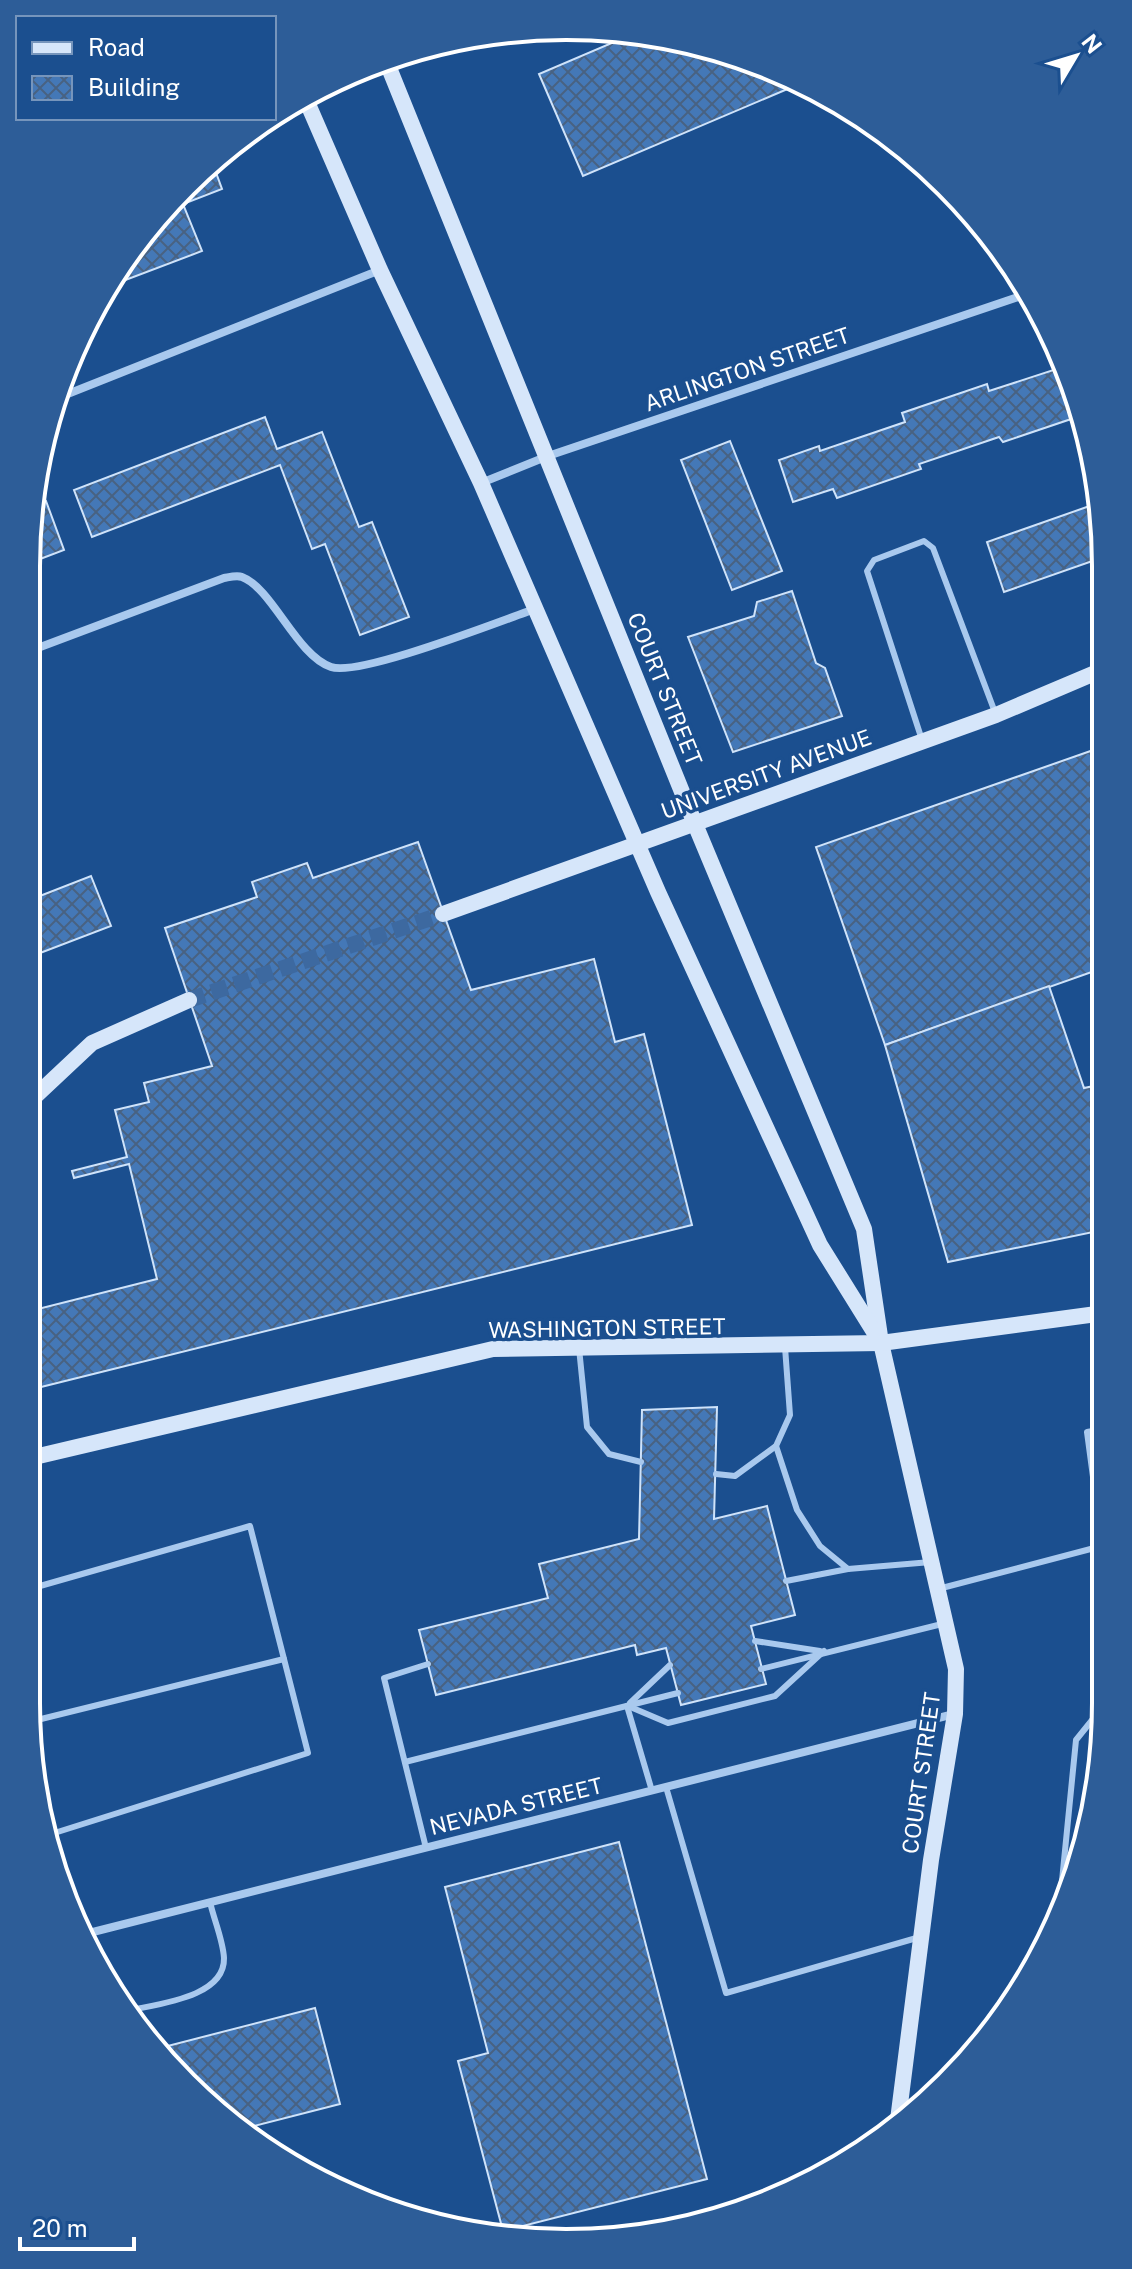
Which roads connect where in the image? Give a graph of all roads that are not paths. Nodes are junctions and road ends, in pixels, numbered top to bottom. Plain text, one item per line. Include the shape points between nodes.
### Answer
1 (390, 71) edge
2 (309, 107) edge
3 (380, 270) junction
4 (1018, 297) edge
5 (69, 393) edge
6 (548, 456) junction
7 (481, 483) junction
8 (536, 608) junction
9 (40, 647) edge
10 (1092, 674) edge
11 (996, 715) junction
12 (922, 741) junction
13 (695, 824) junction
14 (637, 844) junction
15 (443, 914) tunnel mouth
16 (189, 1000) tunnel mouth
17 (40, 1092) edge
18 (1092, 1315) edge
19 (881, 1343) junction
20 (785, 1346) junction
21 (579, 1348) junction
22 (1092, 1431) edge
23 (776, 1446) junction
24 (40, 1456) edge
25 (641, 1462) dead end
26 (1092, 1470) edge
27 (716, 1474) dead end
28 (1092, 1549) edge
29 (932, 1562) junction
30 (848, 1569) junction
31 (786, 1581) dead end
32 (40, 1586) edge
33 (938, 1589) junction
34 (946, 1623) junction
35 (755, 1641) dead end
36 (824, 1651) junction
37 (284, 1659) junction
38 (428, 1664) dead end
39 (670, 1665) dead end
40 (761, 1669) dead end
41 (678, 1693) dead end
42 (627, 1706) junction
43 (955, 1714) junction
44 (40, 1719) edge
45 (1091, 1721) edge
46 (405, 1762) junction
47 (666, 1787) junction
48 (652, 1791) junction
49 (56, 1832) edge
50 (426, 1848) junction
51 (1062, 1876) edge
52 (210, 1902) junction
53 (92, 1932) edge
54 (922, 1936) junction
55 (138, 2008) edge
56 (899, 2109) edge

1 - 6 street, COURT STREET
2 - 3 street, COURT STREET
3 - 5 street
3 - 7 street, COURT STREET
4 - 6 street, ARLINGTON STREET
6 - 7 street, ARLINGTON STREET
6 - 13 street, COURT STREET
7 - 8 street, COURT STREET
8 - 9 street via 422,649 350,669 330,667 309,651 253,583 240,576
8 - 14 street, COURT STREET
10 - 11 street, UNIVERSITY AVENUE
11 - 12 street, UNIVERSITY AVENUE
11 - 12 lane via 933,548 924,541 874,560 867,571
12 - 13 street, UNIVERSITY AVENUE
13 - 14 street, UNIVERSITY AVENUE
13 - 19 street, COURT STREET via 864,1229
14 - 15 street, UNIVERSITY AVENUE
14 - 19 street, COURT STREET via 820,1245
16 - 17 street via 92,1043
18 - 19 street, WASHINGTON STREET
19 - 20 street, WASHINGTON STREET
19 - 29 street, COURT STREET
20 - 21 street, WASHINGTON STREET
20 - 23 lane via 790,1415
21 - 24 street, WASHINGTON STREET via 493,1349
21 - 25 lane via 587,1427 609,1454
22 - 26 lane via 1087,1432
23 - 27 lane via 735,1476
23 - 30 lane via 797,1510 820,1546
28 - 33 lane
29 - 30 lane
29 - 33 street, COURT STREET
30 - 31 lane
32 - 37 lane via 250,1526
33 - 34 street, COURT STREET
34 - 36 lane
34 - 43 street, COURT STREET via 956,1669
35 - 36 lane
36 - 40 lane
36 - 42 lane via 775,1696 668,1723
37 - 44 lane
37 - 49 lane via 308,1753
38 - 46 lane via 384,1678
39 - 42 lane
41 - 42 lane
42 - 46 lane
42 - 48 lane
43 - 47 street, NEVADA STREET
43 - 54 street, COURT STREET
45 - 51 lane via 1076,1740
46 - 50 lane
47 - 48 street, NEVADA STREET
47 - 54 lane via 726,1993
48 - 50 street, NEVADA STREET
50 - 52 street, NEVADA STREET
52 - 53 street, NEVADA STREET
52 - 55 lane via 224,1952 218,1978 198,1993
54 - 56 street, COURT STREET

